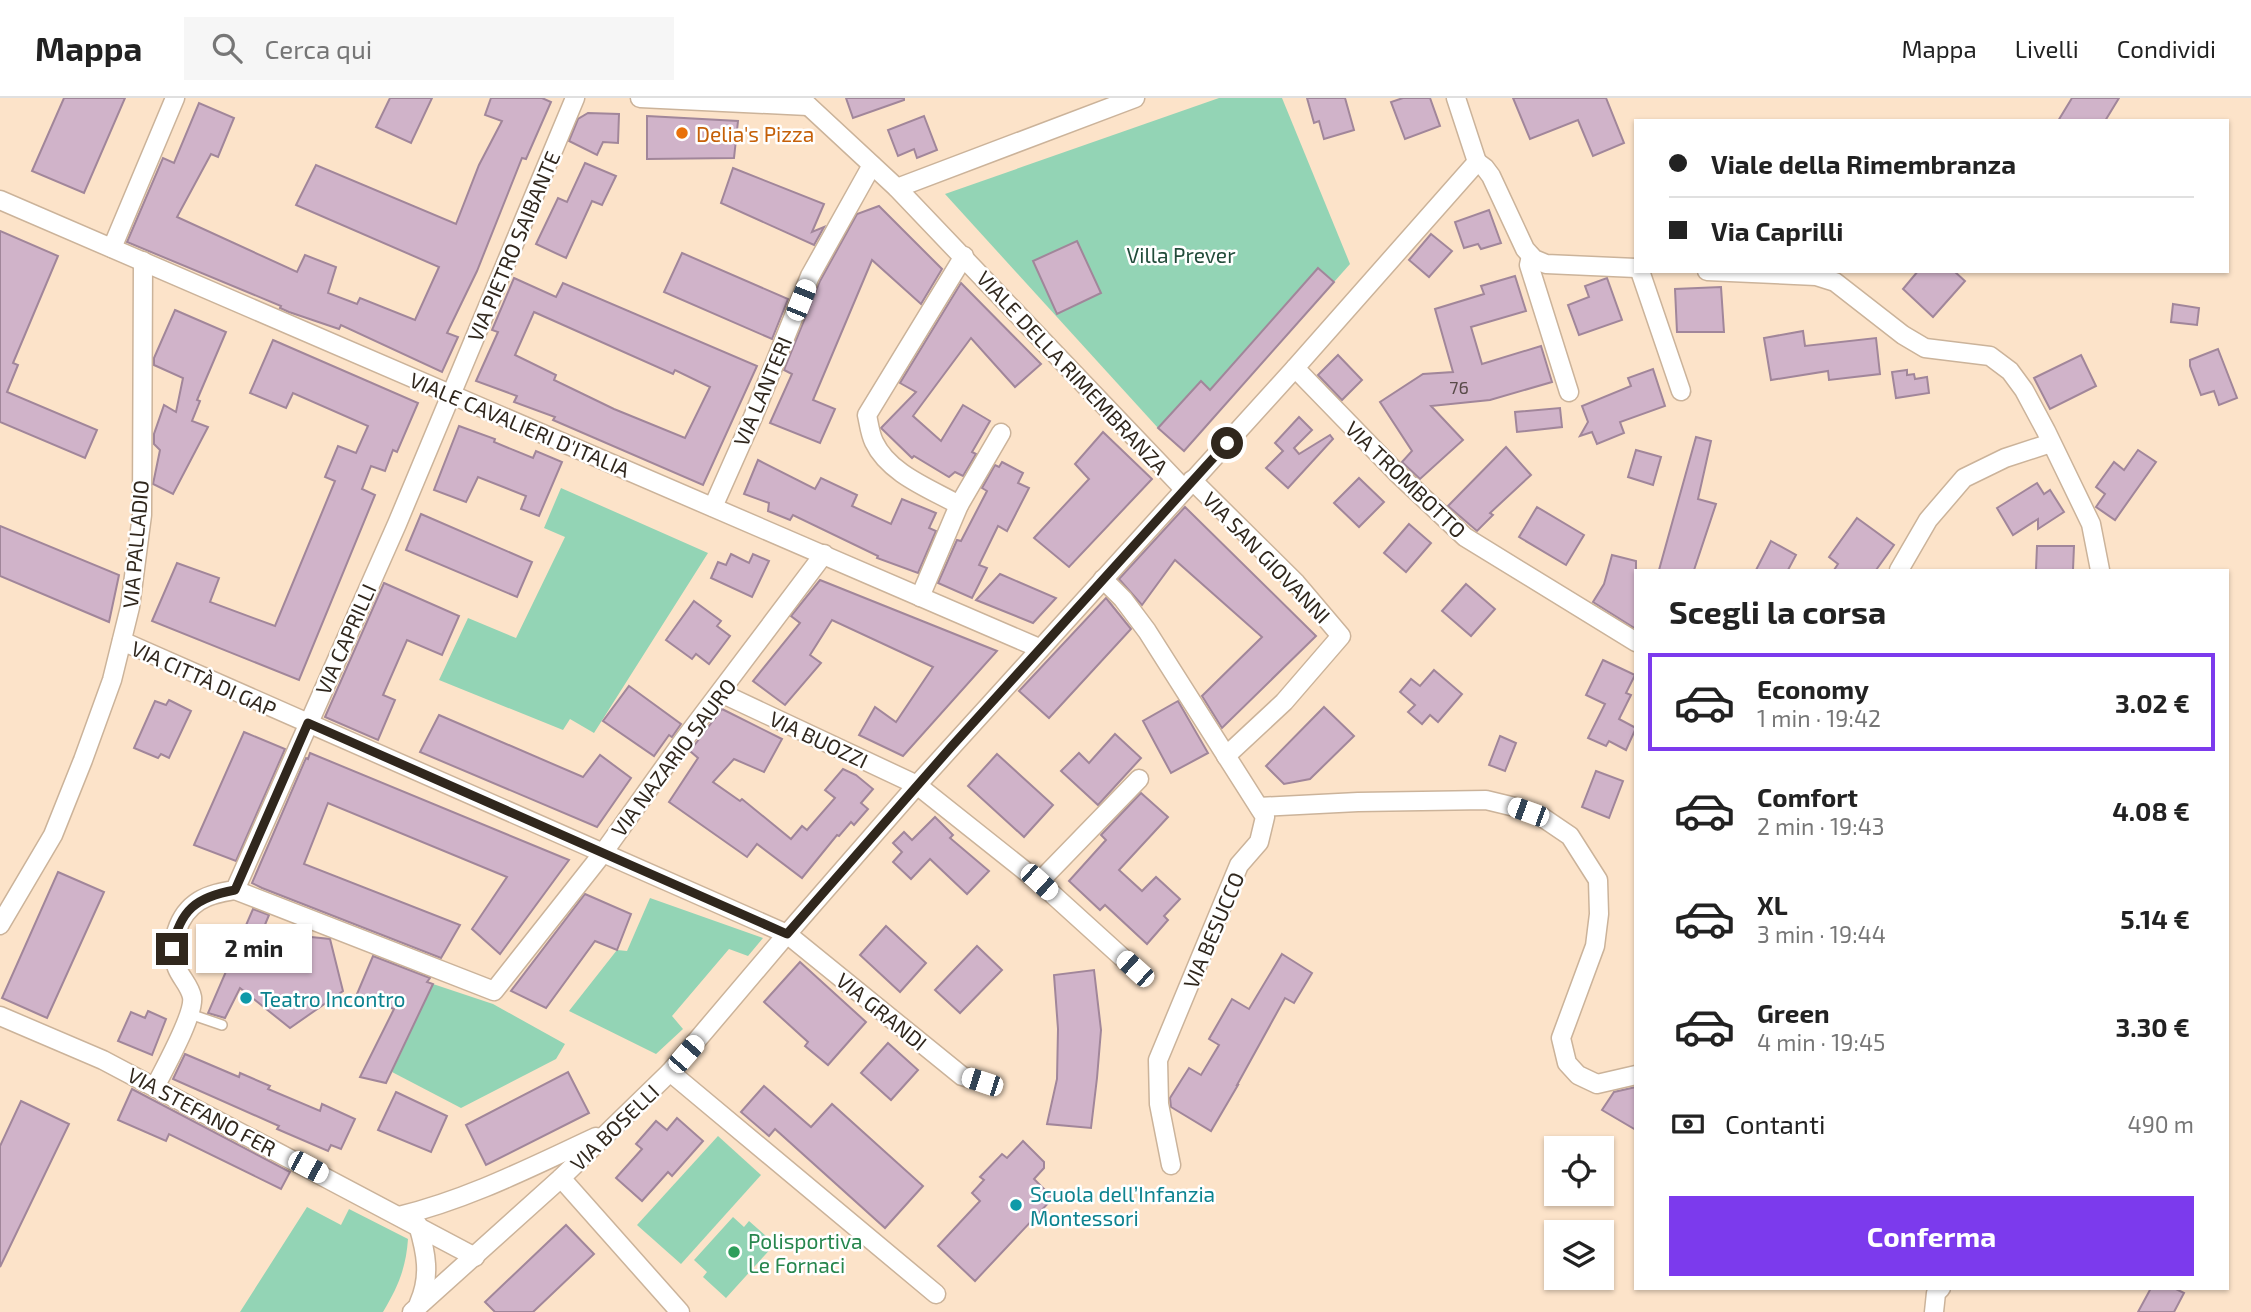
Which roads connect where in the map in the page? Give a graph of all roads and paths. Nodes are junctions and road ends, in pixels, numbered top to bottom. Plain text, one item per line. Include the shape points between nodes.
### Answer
1 (175, 98) edge
2 (575, 98) edge
3 (640, 98) edge
4 (1135, 98) edge
5 (1456, 98) edge
6 (804, 102) edge
7 (1477, 162) junction
8 (872, 165) junction
9 (897, 188) junction
10 (0, 200) edge
11 (112, 248) junction
12 (964, 256) junction
13 (1531, 256) junction
14 (143, 261) junction
15 (1634, 270) edge
16 (1639, 273) edge
17 (1751, 273) edge
18 (1295, 368) junction
19 (1681, 391) dead end
20 (1569, 392) dead end
21 (452, 395) junction
22 (1001, 433) dead end
23 (2051, 443) junction
24 (1188, 485) junction
25 (960, 505) junction
26 (712, 507) junction
27 (824, 554) junction
28 (1900, 569) edge
29 (2100, 569) edge
30 (1103, 579) junction
31 (920, 597) junction
32 (122, 641) junction
33 (1634, 641) edge
34 (1039, 648) junction
35 (721, 693) junction
36 (308, 723) junction
37 (1226, 756) junction
38 (1139, 779) dead end
39 (917, 785) junction
40 (1259, 807) junction
41 (603, 853) junction
42 (1039, 882) junction
43 (235, 890) junction
44 (0, 925) edge
45 (787, 934) junction
46 (1135, 969) dead end
47 (190, 1014) junction
48 (0, 1016) edge
49 (222, 1025) dead end
50 (670, 1072) junction
51 (1634, 1075) edge
52 (982, 1082) dead end
53 (155, 1087) junction
54 (612, 1129) junction
55 (1171, 1165) dead end
56 (561, 1178) junction
57 (399, 1216) junction
58 (418, 1225) junction
59 (475, 1257) junction
60 (1939, 1290) edge
61 (936, 1294) dead end
62 (414, 1310) edge
63 (680, 1312) edge
64 (1934, 1312) edge

1 - 11 street
2 - 21 street, VIA PIETRO SAIBANTE
3 - 6 street, VIALE DELLA RIMEMBRANZA
4 - 9 street
5 - 7 street
6 - 8 street, VIALE DELLA RIMEMBRANZA
7 - 13 street via 1491,176
7 - 18 street, VIALE DELLA RIMEMBRANZA
8 - 9 street, VIALE DELLA RIMEMBRANZA
8 - 26 street, VIA LANTERI via 810,276
9 - 12 street, VIALE DELLA RIMEMBRANZA
10 - 11 street, VIALE CAVALIERI D'ITALIA
11 - 14 street, VIALE CAVALIERI D'ITALIA
12 - 24 street, VIALE DELLA RIMEMBRANZA
12 - 25 street via 867,415 874,443 890,464
13 - 15 street via 1546,264
13 - 20 street via 1529,265
14 - 21 street, VIALE CAVALIERI D'ITALIA
14 - 32 street, VIA PALLADIO via 142,515
16 - 19 street
17 - 23 street via 1816,276 1835,282 1925,348 1990,356 2010,371 2024,390
18 - 24 street, VIALE DELLA RIMEMBRANZA
18 - 33 street, VIA TROMBOTTO via 1465,537
21 - 26 street, VIALE CAVALIERI D'ITALIA
21 - 36 street, VIA CAPRILLI
22 - 25 street
23 - 28 street via 1964,478 1928,520
23 - 29 street via 2091,524
24 - 30 street, VIA BOSELLI
24 - 37 street, VIA SAN GIOVANNI via 1296,583 1341,636 1284,702
25 - 31 street
26 - 27 street, VIALE CAVALIERI D'ITALIA
27 - 31 street, VIALE CAVALIERI D'ITALIA
27 - 35 street, VIA NAZARIO SAURO
30 - 34 street, VIA BOSELLI
30 - 37 street via 1147,631
31 - 34 street, VIALE CAVALIERI D'ITALIA
32 - 36 street, VIA CITTÀ DI GAP
32 - 44 street, VIA PALLADIO via 112,680 53,835
34 - 39 street, VIA BOSELLI
35 - 39 street, VIA BUOZZI
35 - 41 street, VIA NAZARIO SAURO
36 - 41 street, VIA CITTÀ DI GAP
36 - 43 street, VIA CAPRILLI
37 - 40 street
38 - 42 street
39 - 42 street, VIA BUOZZI
39 - 45 street, VIA BOSELLI
40 - 51 street via 1486,800 1542,817 1570,836 1598,880 1600,914 1595,946 1561,1038 1567,1063 1578,1076 1597,1084
40 - 55 street, VIA BESUCCO via 1265,817 1259,842 1239,866 1158,1060 1159,1104
41 - 43 street, VIA NAZARIO SAURO via 494,991
41 - 45 street, VIA CITTÀ DI GAP
42 - 46 street, VIA BUOZZI
43 - 47 street via 187,903 176,933 172,949 192,997
45 - 50 street, VIA BOSELLI
45 - 52 street, VIA GRANDI via 962,1076
47 - 49 lane
47 - 53 street
48 - 53 street, VIA STEFANO FER
50 - 54 street, VIA BOSELLI
50 - 61 street
53 - 57 street, VIA STEFANO FER
54 - 56 street, VIA BOSELLI
54 - 57 street via 475,1193
56 - 59 street, VIA BOSELLI
56 - 63 street
57 - 58 street, VIA STEFANO FER
58 - 59 street, VIA STEFANO FER
58 - 62 street via 427,1277
59 - 62 street, VIA BOSELLI
60 - 64 street

